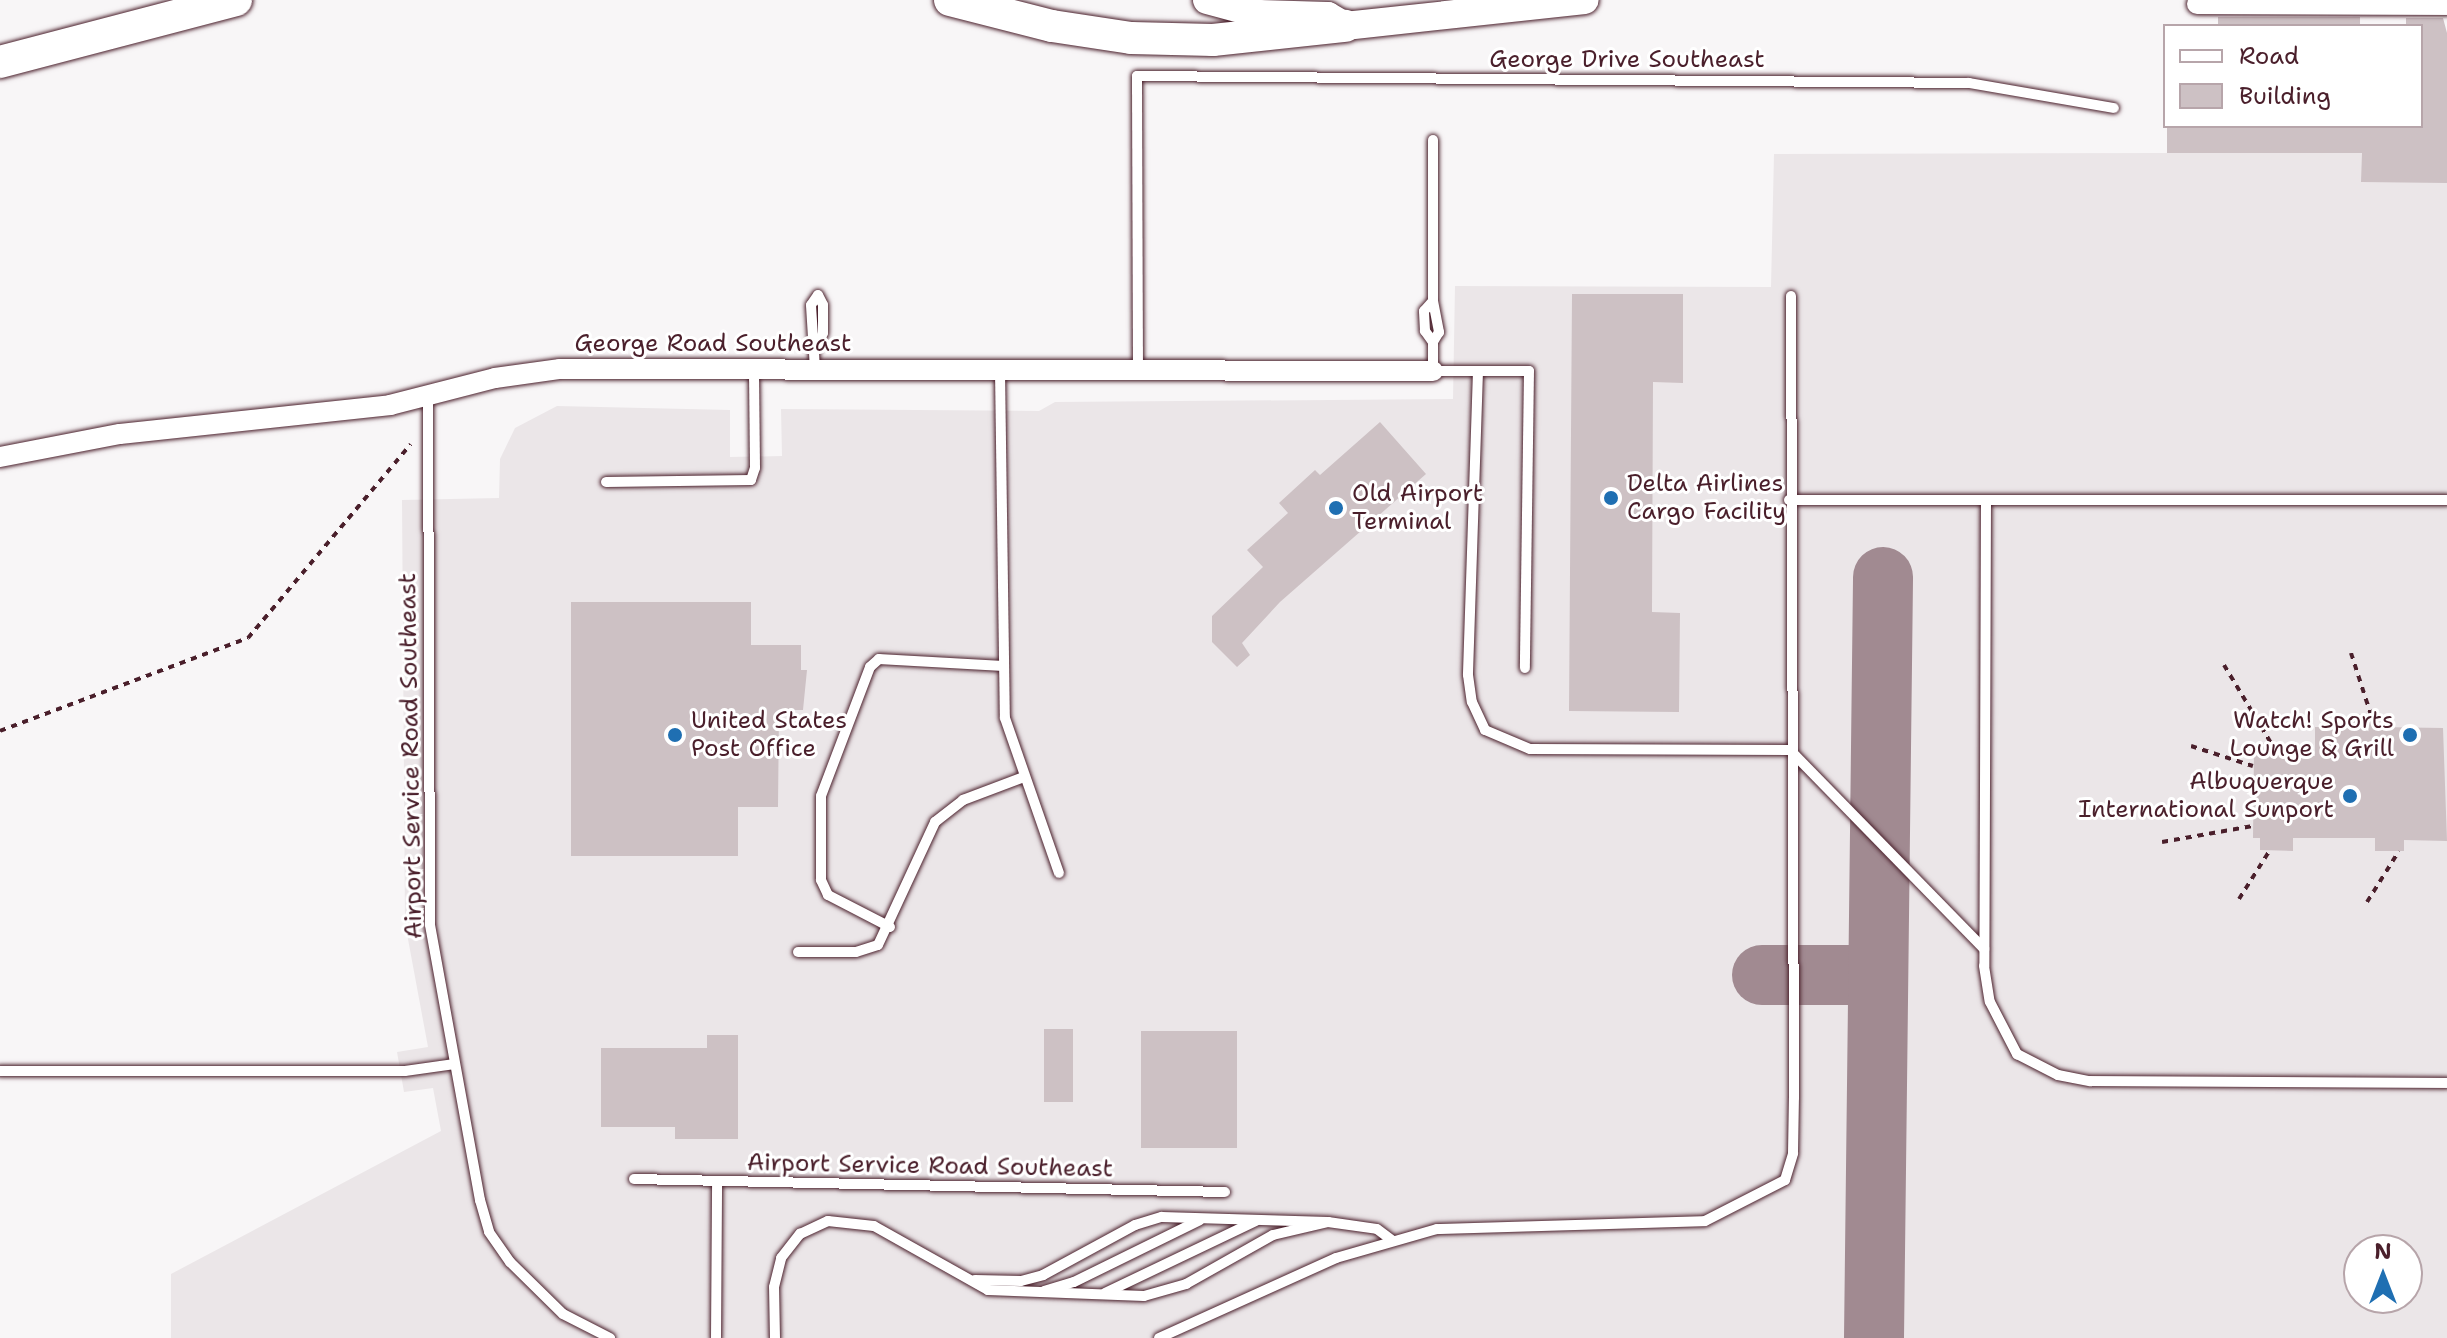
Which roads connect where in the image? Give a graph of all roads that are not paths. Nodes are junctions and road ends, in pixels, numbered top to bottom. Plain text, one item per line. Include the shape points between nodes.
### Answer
1 (236, 0) edge
2 (950, 0) edge
3 (1207, 0) edge
4 (1585, 0) edge
5 (2197, 4) dead end
6 (2447, 5) edge
7 (1345, 26) junction
8 (0, 62) edge
9 (2114, 108) dead end
10 (1433, 140) dead end
11 (1791, 296) dead end
12 (816, 348) dead end
13 (754, 369) junction
14 (815, 369) junction
15 (1000, 371) junction
16 (1138, 371) junction
17 (1433, 371) junction
18 (1478, 371) junction
19 (428, 398) junction
20 (0, 457) edge
21 (606, 482) dead end
22 (1789, 500) junction
23 (1986, 500) junction
24 (2447, 500) edge
25 (1003, 666) junction
26 (1525, 668) dead end
27 (1790, 750) junction
28 (1024, 777) junction
29 (1059, 873) dead end
30 (890, 927) junction
31 (1984, 949) junction
32 (798, 952) dead end
33 (455, 1064) junction
34 (0, 1071) edge
35 (2447, 1083) edge
36 (634, 1179) dead end
37 (717, 1181) junction
38 (1225, 1192) dead end
39 (1212, 1217) junction
40 (1270, 1217) junction
41 (1328, 1222) junction
42 (1393, 1241) junction
43 (965, 1279) junction
44 (1018, 1295) junction
45 (1091, 1296) junction
46 (610, 1338) edge
47 (716, 1338) edge
48 (775, 1338) edge
49 (1159, 1338) edge

1 - 8 main road
2 - 7 main road via 1052,26 1144,39 1241,39
3 - 7 main road via 1259,14 1328,16
4 - 7 main road
5 - 6 street
9 - 16 lane, George Drive Southeast via 1969,83 1137,76
10 - 17 lane via 1433,301 1439,332 1433,342
11 - 22 lane
12 - 14 lane
13 - 14 street, George Road Southeast
13 - 19 street, George Road Southeast via 560,369 495,378
13 - 21 lane via 751,480
14 - 15 street, George Road Southeast
15 - 16 street, George Road Southeast
15 - 25 lane
16 - 17 street, George Road Southeast
17 - 18 lane
18 - 26 lane via 1529,371
18 - 27 lane via 1468,675 1472,702 1485,730 1530,749
19 - 20 street, George Road Southeast via 120,434
19 - 33 lane, Airport Service Road Southeast via 428,896
22 - 23 lane
22 - 27 lane
23 - 24 lane
23 - 31 lane
25 - 28 lane via 1005,718
25 - 30 lane via 879,659 870,667 821,796 821,880 828,895
27 - 31 lane
27 - 42 lane via 1793,1153 1785,1180 1705,1221 1437,1229
28 - 29 lane
28 - 30 lane via 963,800 935,822 918,851
30 - 32 lane via 867,950
31 - 35 lane via 1990,1002 2006,1037 2029,1063 2058,1075 2090,1081
33 - 34 lane via 405,1071
33 - 46 lane, Airport Service Road Southeast via 489,1232 510,1262 563,1314
36 - 37 lane, Airport Service Road Southeast
37 - 38 lane, Airport Service Road Southeast
37 - 47 lane
39 - 40 lane
39 - 43 lane via 1149,1220 1021,1281
39 - 44 lane via 1074,1282
40 - 41 lane
40 - 45 lane via 1219,1236 1132,1284
41 - 42 lane via 1377,1229
41 - 45 lane via 1273,1235 1164,1292
42 - 49 lane via 1336,1258
43 - 44 lane
43 - 48 lane via 874,1226 828,1221 800,1234 781,1258 774,1287
44 - 45 lane

